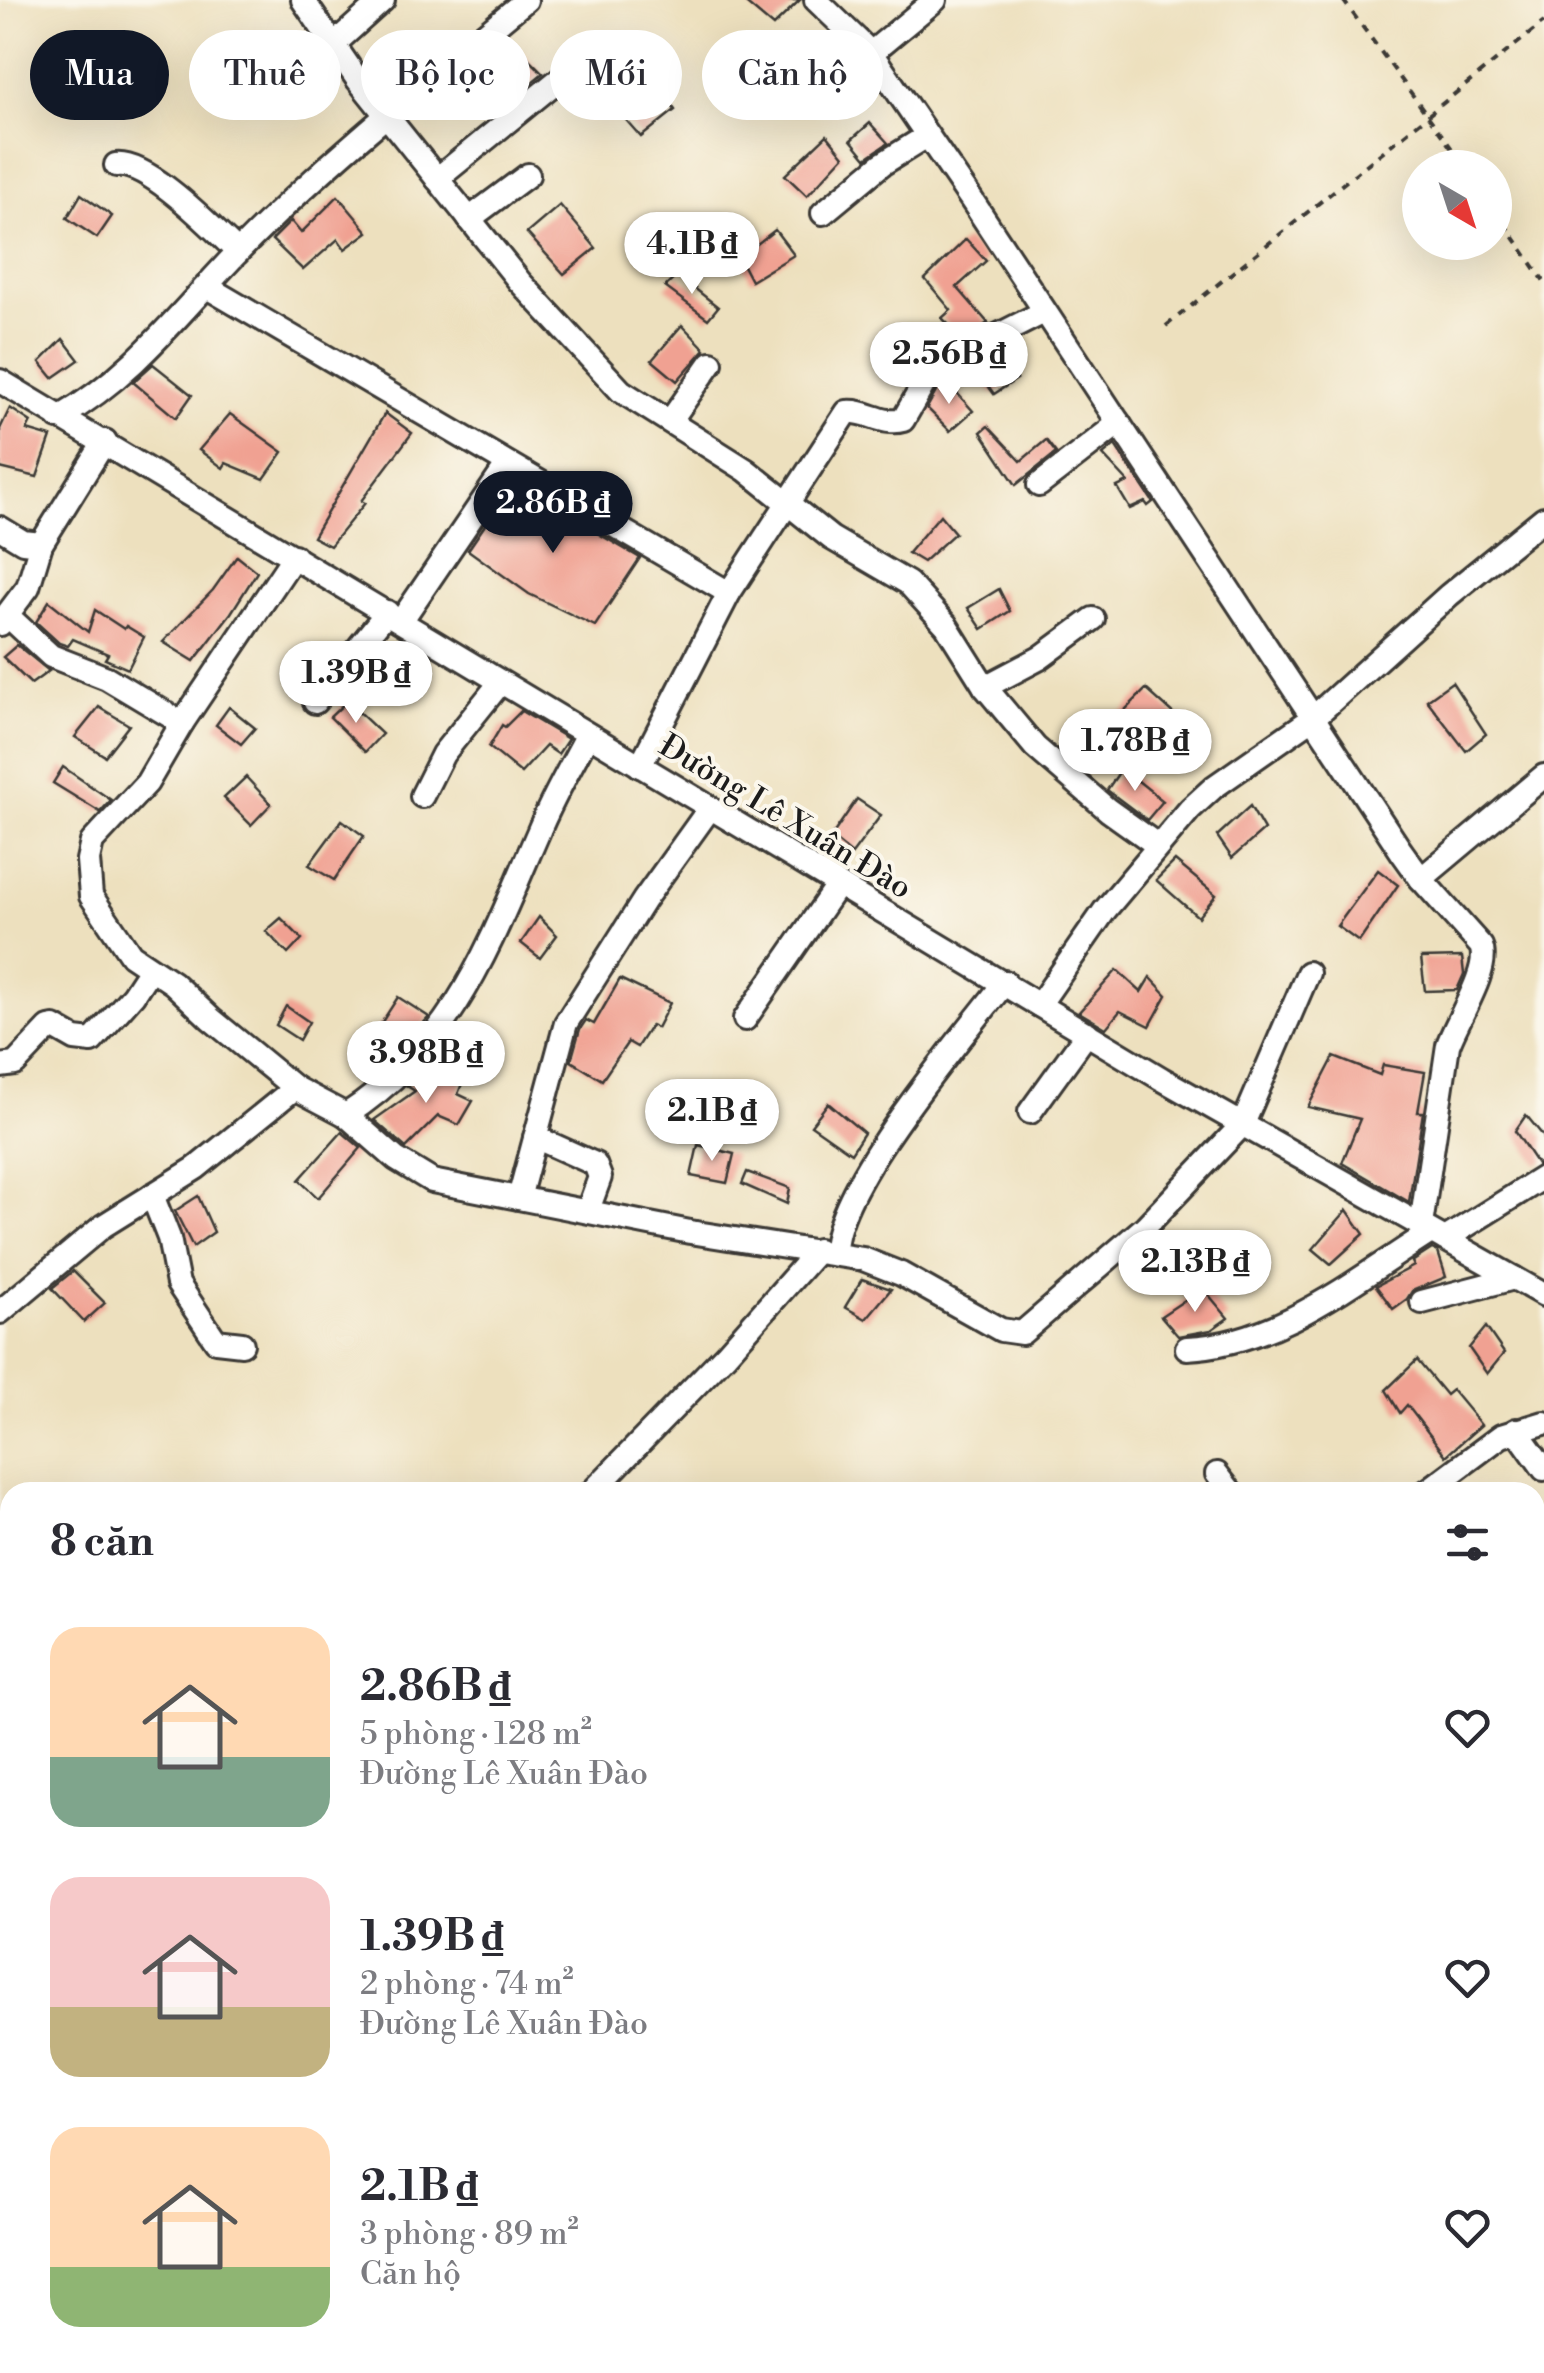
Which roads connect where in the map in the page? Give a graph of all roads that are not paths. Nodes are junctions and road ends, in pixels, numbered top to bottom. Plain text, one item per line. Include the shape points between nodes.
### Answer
1 (303, 0) edge
2 (383, 0) edge
3 (526, 0) edge
4 (816, 0) edge
5 (936, 0) edge
6 (322, 30) edge
7 (489, 30) edge
8 (847, 30) edge
9 (341, 38) edge
10 (883, 44) edge
11 (341, 58) edge
12 (883, 72) edge
13 (361, 83) edge
14 (550, 87) edge
15 (381, 120) edge
16 (390, 120) edge
17 (927, 136) junction
18 (116, 166) dead end
19 (528, 175) dead end
20 (437, 179) junction
21 (823, 213) dead end
22 (469, 219) junction
23 (238, 252) junction
24 (207, 287) junction
25 (1044, 312) junction
26 (711, 363) dead end
27 (0, 381) edge
28 (59, 418) junction
29 (671, 420) junction
30 (1118, 423) junction
31 (105, 442) junction
32 (508, 464) junction
33 (1039, 484) dead end
34 (788, 503) junction
35 (1544, 518) edge
36 (0, 528) edge
37 (41, 544) junction
38 (294, 556) junction
39 (729, 593) junction
40 (394, 617) junction
41 (1092, 619) dead end
42 (4, 620) edge
43 (500, 683) junction
44 (986, 687) junction
45 (315, 702) dead end
46 (1312, 718) junction
47 (182, 723) junction
48 (587, 736) junction
49 (640, 766) junction
50 (1544, 776) edge
51 (422, 796) dead end
52 (710, 808) junction
53 (1157, 844) junction
54 (1421, 879) junction
55 (838, 886) junction
56 (150, 969) junction
57 (1308, 974) dead end
58 (1005, 982) junction
59 (1040, 1005) junction
60 (745, 1020) dead end
61 (1087, 1033) junction
62 (0, 1066) edge
63 (296, 1088) junction
64 (1030, 1112) dead end
65 (346, 1115) junction
66 (1243, 1124) junction
67 (535, 1137) junction
68 (1544, 1178) edge
69 (152, 1196) junction
70 (519, 1198) junction
71 (588, 1210) junction
72 (1432, 1232) junction
73 (826, 1252) junction
74 (1532, 1285) edge
75 (1422, 1302) dead end
76 (0, 1312) edge
77 (242, 1344) dead end
78 (1186, 1348) dead end
79 (1544, 1423) edge
80 (1516, 1430) junction
81 (1544, 1470) edge
82 (602, 1482) edge
83 (1439, 1482) edge

1 - 6 street
2 - 9 street
3 - 7 street
4 - 8 street
5 - 10 street
11 - 13 street
12 - 17 street
14 - 20 street
15 - 23 street
16 - 20 street
17 - 21 street
17 - 25 street
18 - 23 street via 142,171
19 - 22 street
20 - 22 street
22 - 29 street via 622,391
23 - 24 street
24 - 28 street via 127,372
24 - 32 street
25 - 30 street
25 - 34 street via 926,380 902,420 847,412
26 - 29 street
27 - 28 street, Đường Lê Xuân Đào
28 - 31 street, Đường Lê Xuân Đào
29 - 34 street
30 - 33 street
30 - 46 street
31 - 37 street
31 - 38 street, Đường Lê Xuân Đào
32 - 39 street
32 - 40 street
34 - 39 street
34 - 44 street via 908,584 946,625
35 - 46 street
36 - 37 street via 22,542
37 - 42 street via 33,578
38 - 40 street, Đường Lê Xuân Đào
38 - 47 street
39 - 49 street
40 - 43 street, Đường Lê Xuân Đào
40 - 45 street
41 - 44 street
42 - 47 street via 51,656 106,678
43 - 48 street, Đường Lê Xuân Đào
43 - 51 street via 443,754
44 - 53 street via 1034,747
46 - 53 street via 1214,787
46 - 54 street
47 - 56 street via 142,791 96,837 88,860 96,908 130,956
48 - 49 street, Đường Lê Xuân Đào
48 - 65 street via 459,1001 416,1058
49 - 52 street, Đường Lê Xuân Đào
50 - 54 street
52 - 55 street, Đường Lê Xuân Đào
52 - 67 street via 575,1004
53 - 59 street
54 - 72 street via 1485,955 1448,1045
55 - 58 street, Đường Lê Xuân Đào
55 - 60 street
56 - 62 street via 92,1040 54,1026 14,1064
56 - 63 street
57 - 66 street
58 - 59 street, Đường Lê Xuân Đào
58 - 73 street via 883,1142
59 - 61 street, Đường Lê Xuân Đào
61 - 64 street
61 - 66 street, Đường Lê Xuân Đào
63 - 65 street
63 - 69 street
65 - 70 street via 422,1177
66 - 72 street, Đường Lê Xuân Đào
66 - 73 street via 1146,1226 1022,1333 1000,1330 902,1274
67 - 70 street
67 - 71 street via 595,1164 600,1177
68 - 72 street
69 - 76 street via 104,1226
69 - 77 street via 178,1284 216,1341
70 - 71 street
71 - 73 street
72 - 74 street, Đường Lê Xuân Đào
72 - 78 street via 1291,1320 1232,1342
73 - 82 street
74 - 75 street
79 - 80 street
80 - 81 street
80 - 83 street

